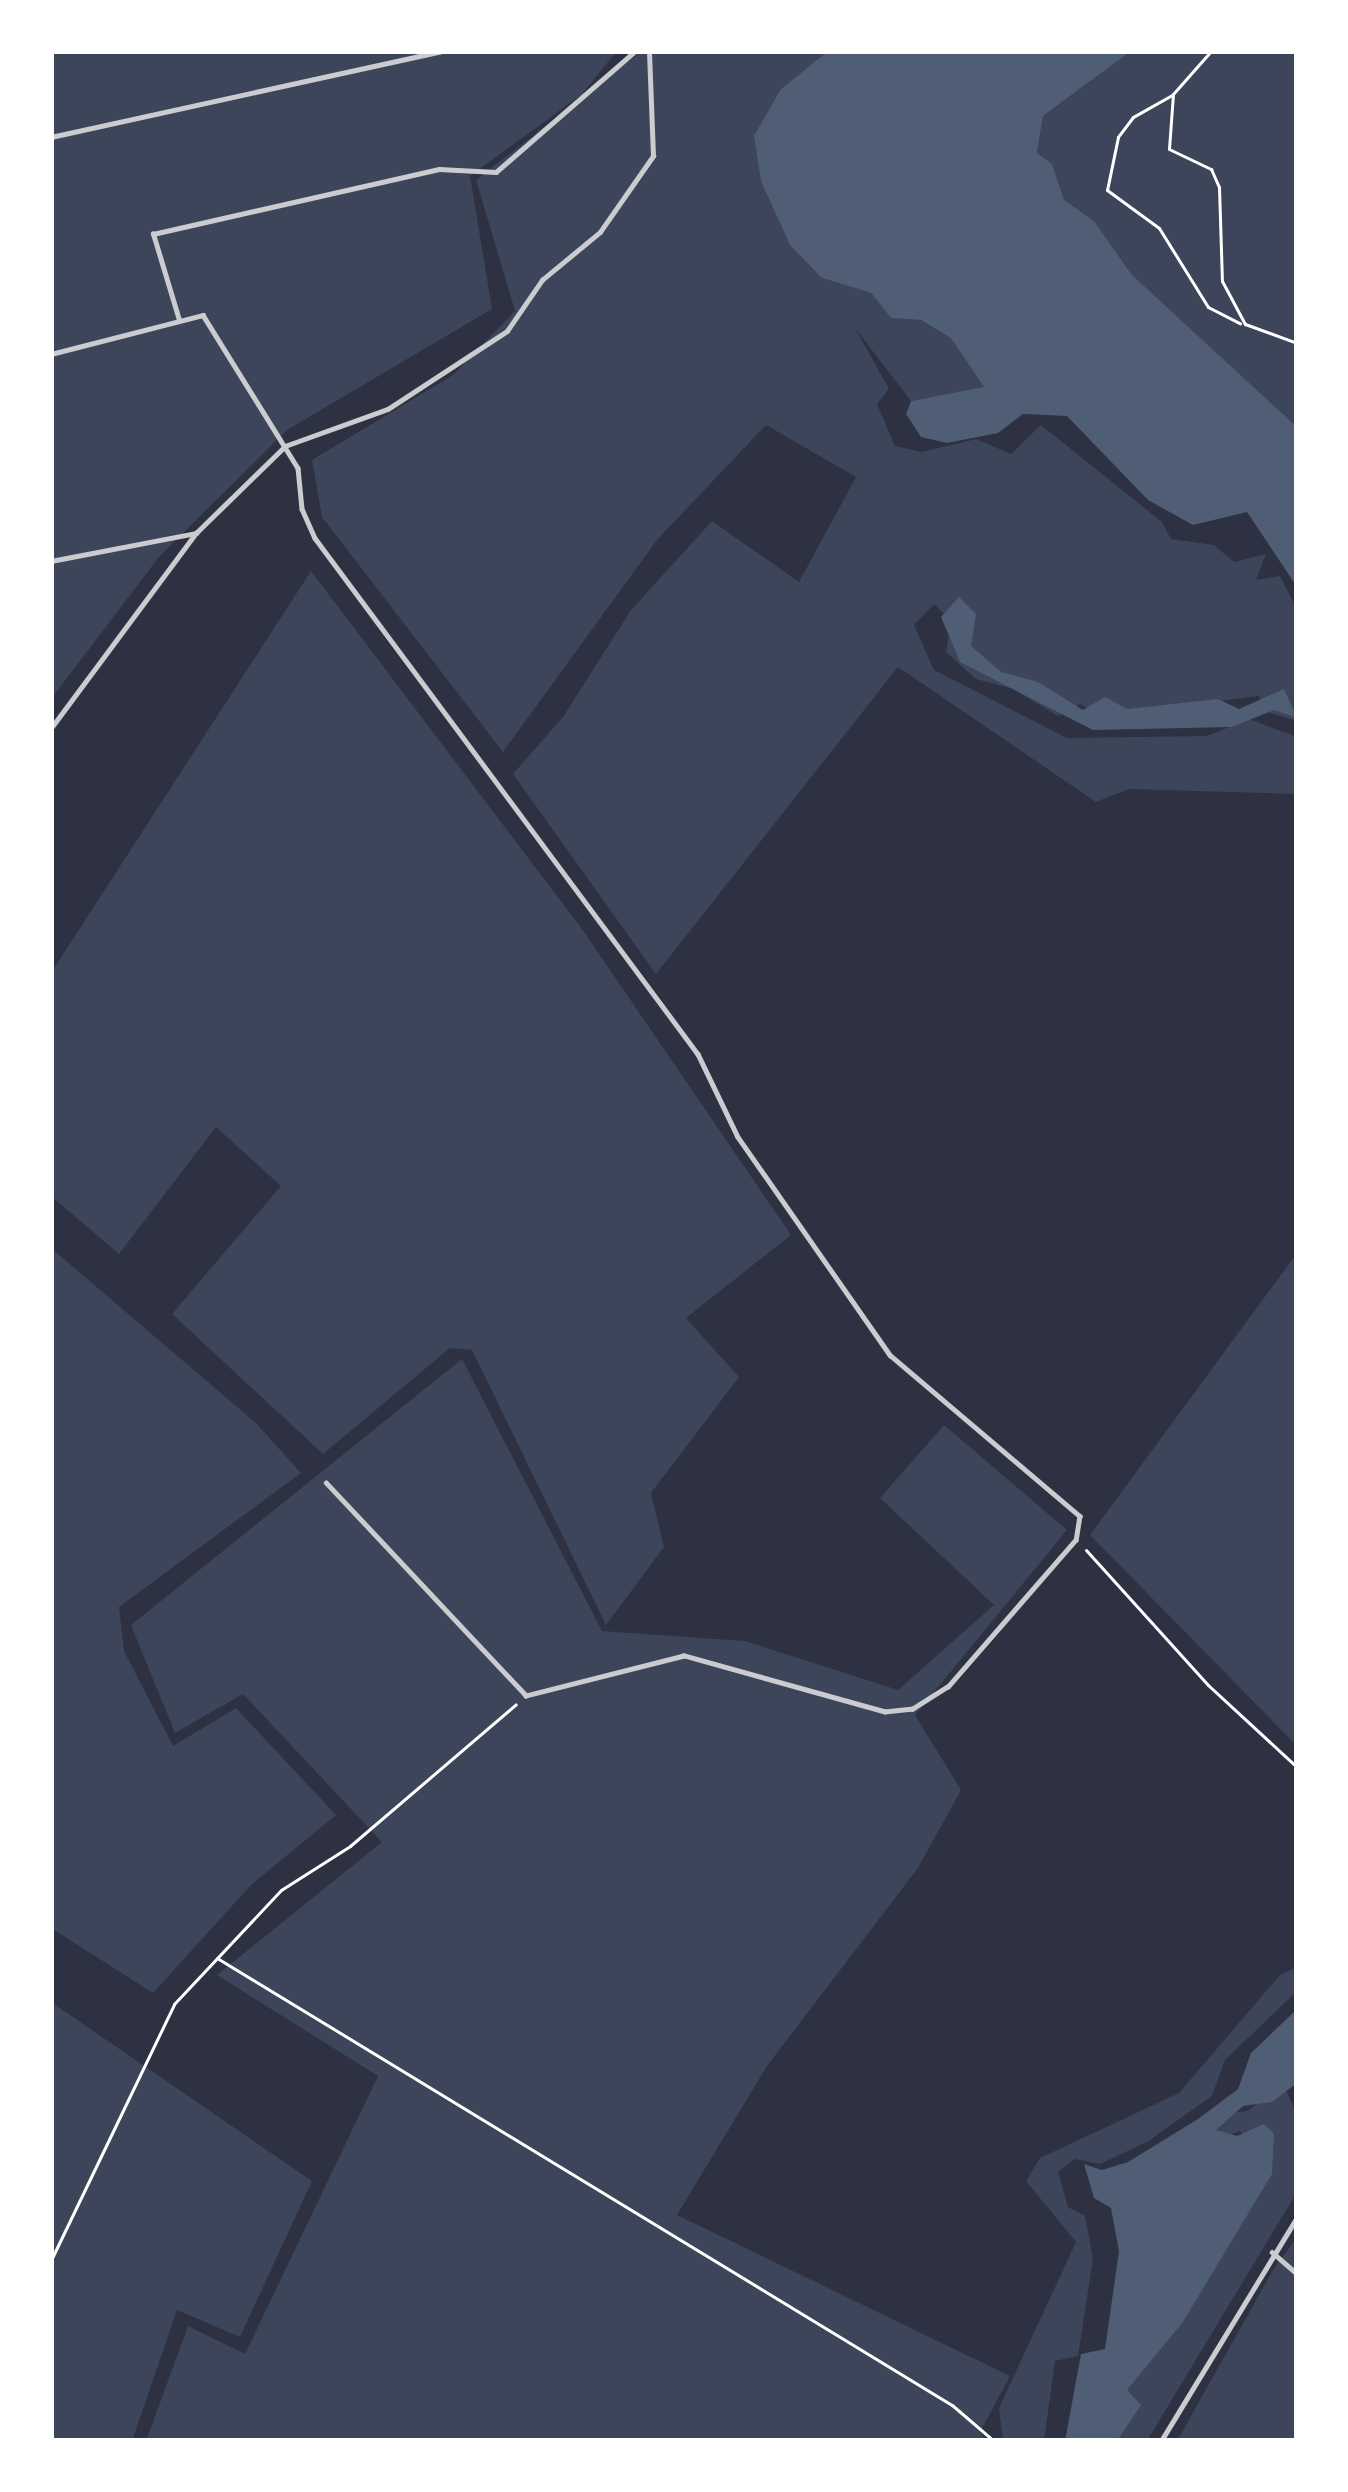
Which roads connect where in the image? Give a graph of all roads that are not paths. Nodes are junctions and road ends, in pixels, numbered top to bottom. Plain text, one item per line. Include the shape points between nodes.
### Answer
1 (441, 51) edge
2 (635, 51) edge
3 (649, 51) edge
4 (51, 137) edge
5 (180, 321) junction
6 (51, 354) edge
7 (285, 446) junction
8 (196, 532) junction
9 (51, 561) edge
10 (51, 728) edge
11 (326, 1483) dead end
12 (1297, 2217) edge
13 (1272, 2252) junction
14 (1297, 2274) edge
15 (1161, 2441) edge

1 - 4 lane
2 - 5 lane via 496,172 439,169 153,234
3 - 7 lane via 653,156 599,232 542,280 507,331 388,409
5 - 6 lane
5 - 7 lane via 203,315
7 - 8 lane
7 - 11 lane via 315,538 698,1054 737,1136 890,1355 1081,1516 1076,1540 949,1686 913,1709 861,1708 684,1656 526,1696
8 - 9 lane
8 - 10 lane
12 - 13 lane
13 - 14 lane
13 - 15 lane

